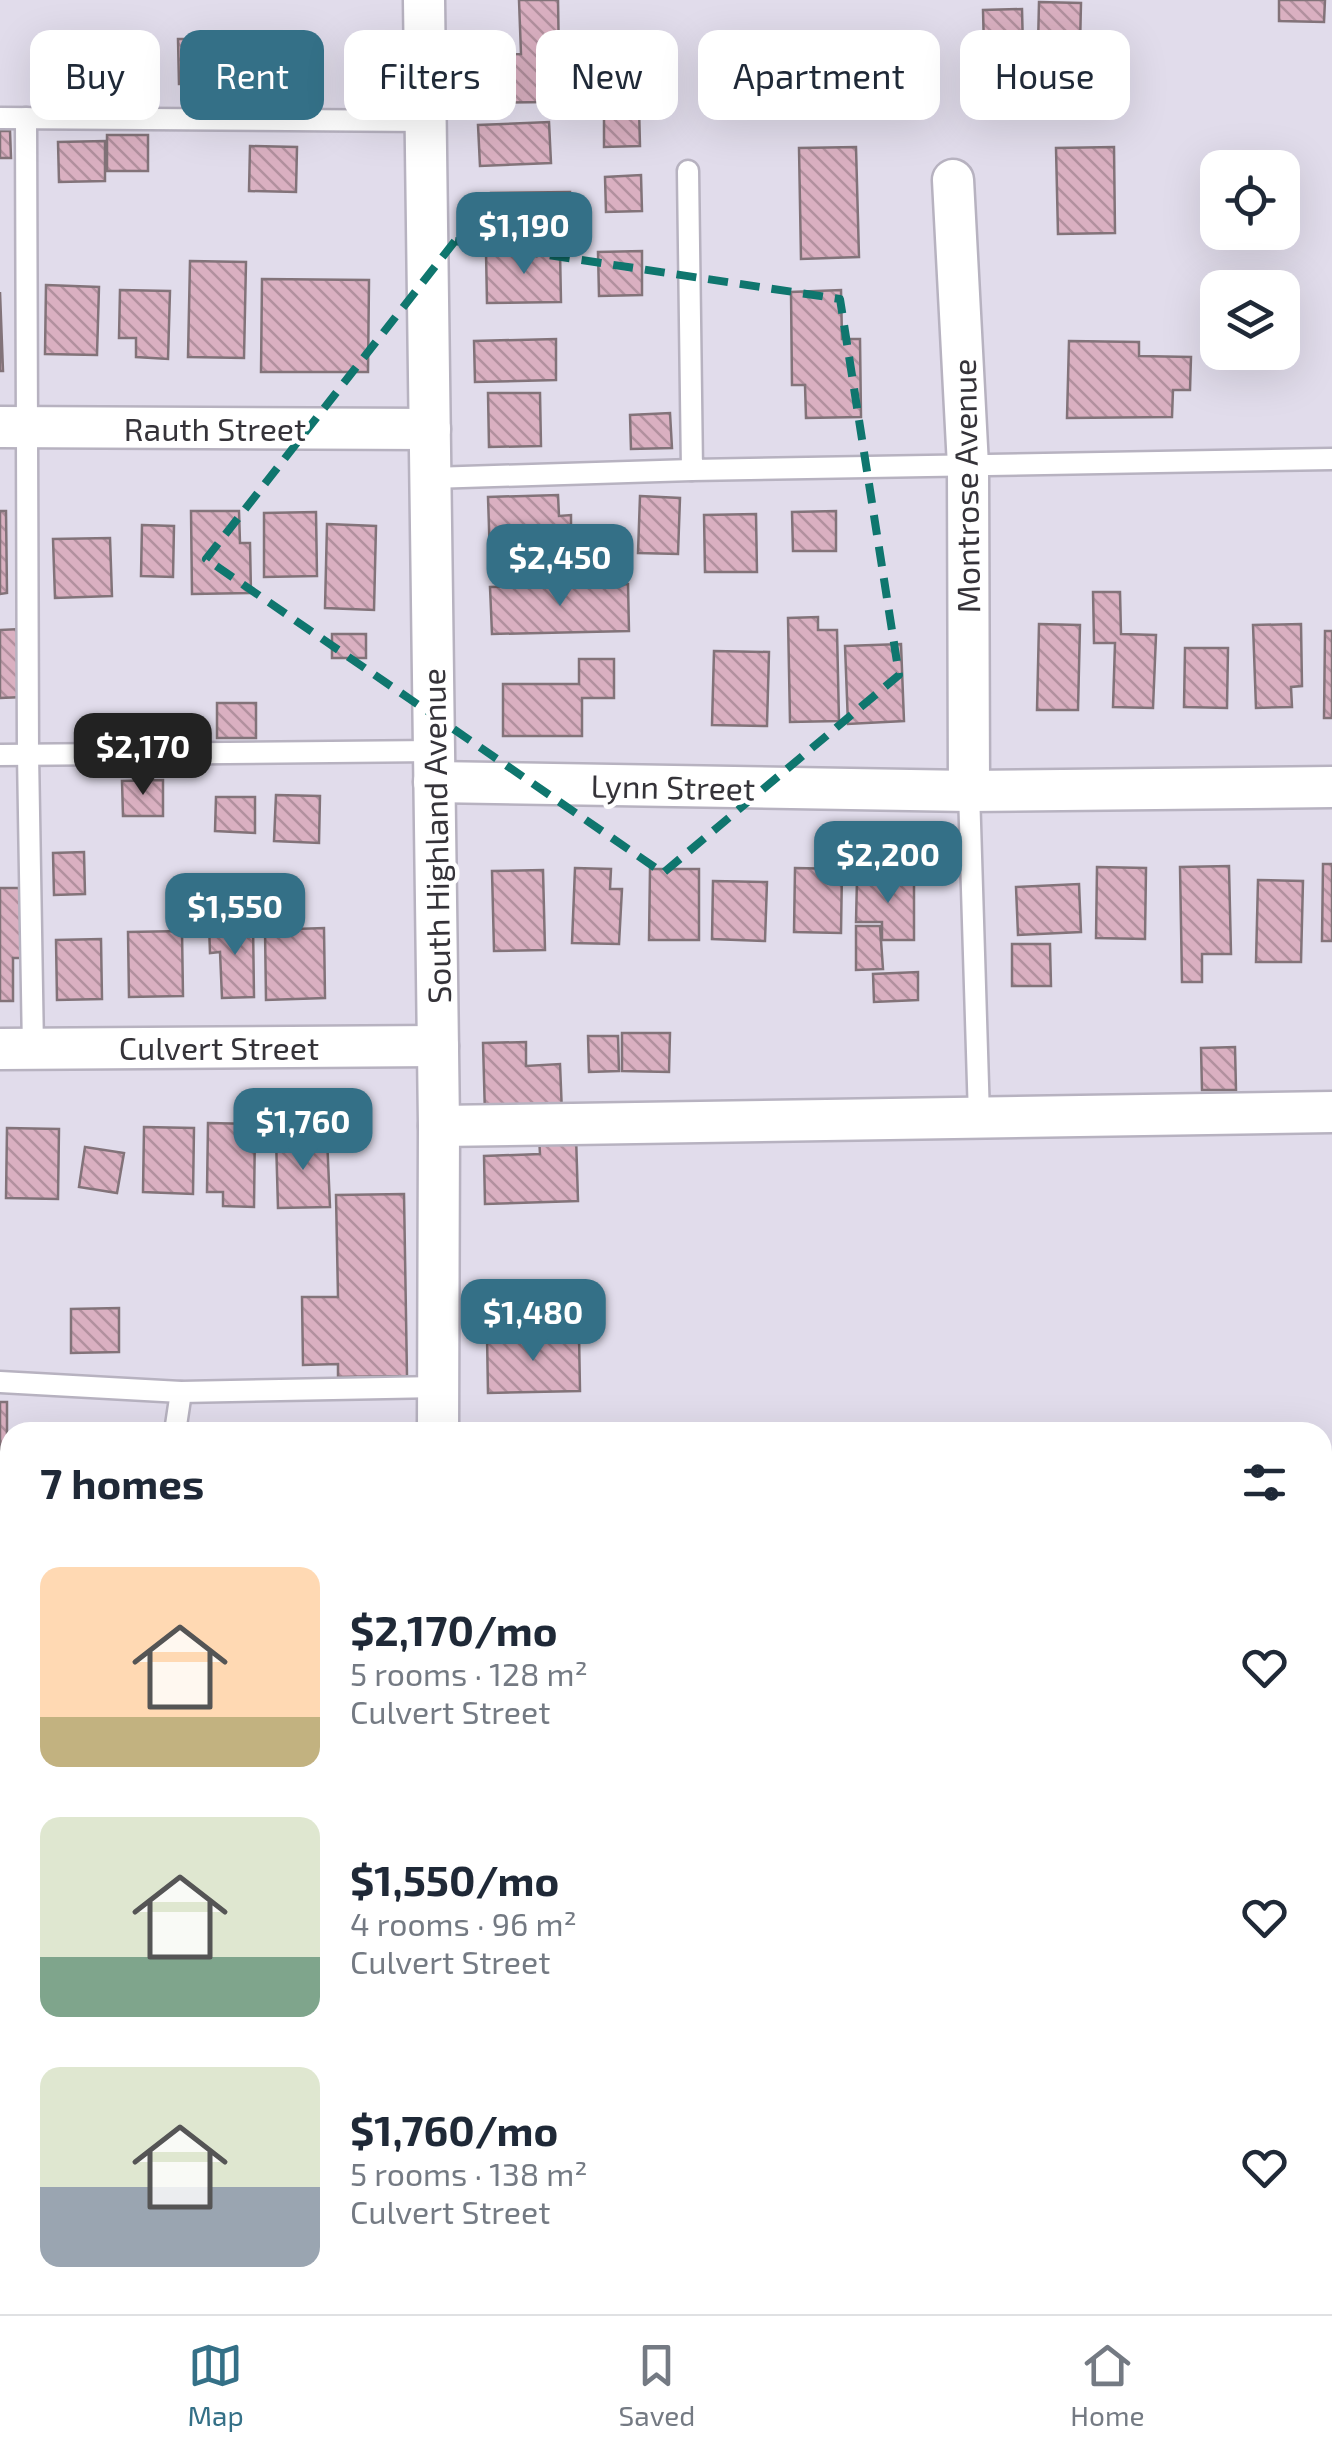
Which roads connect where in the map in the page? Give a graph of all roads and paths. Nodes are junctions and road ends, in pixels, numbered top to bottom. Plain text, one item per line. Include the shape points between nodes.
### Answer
1 (424, 0) edge
2 (0, 118) edge
3 (26, 118) junction
4 (428, 122) junction
5 (688, 171) dead end
6 (953, 180) dead end
7 (13, 427) edge
8 (430, 430) junction
9 (1332, 460) edge
10 (968, 466) junction
11 (692, 470) junction
12 (431, 478) junction
13 (0, 754) edge
14 (28, 754) junction
15 (434, 766) junction
16 (1332, 788) edge
17 (969, 791) junction
18 (438, 1046) junction
19 (17, 1049) edge
20 (1332, 1112) edge
21 (979, 1117) junction
22 (439, 1126) junction
23 (0, 1382) edge
24 (438, 1387) junction
25 (181, 1392) junction
26 (176, 1422) edge
27 (438, 1422) edge

1 - 4 street, South Highland Avenue
2 - 3 lane
3 - 4 lane
3 - 7 lane
4 - 8 street, South Highland Avenue
5 - 11 lane
6 - 10 street, Montrose Avenue
7 - 8 street, Rauth Street
7 - 14 lane
8 - 12 street, South Highland Avenue
9 - 10 lane
10 - 11 lane
10 - 17 street, Montrose Avenue
11 - 12 lane
12 - 15 street, South Highland Avenue
13 - 14 lane
14 - 15 lane
14 - 19 lane
15 - 17 street, Lynn Street
15 - 18 street, South Highland Avenue
16 - 17 street, Lynn Street
17 - 21 lane
18 - 19 street, Culvert Street
18 - 22 street, South Highland Avenue
20 - 21 street
21 - 22 street
22 - 24 street, South Highland Avenue
23 - 25 lane
24 - 25 lane
24 - 27 street, South Highland Avenue
25 - 26 lane

